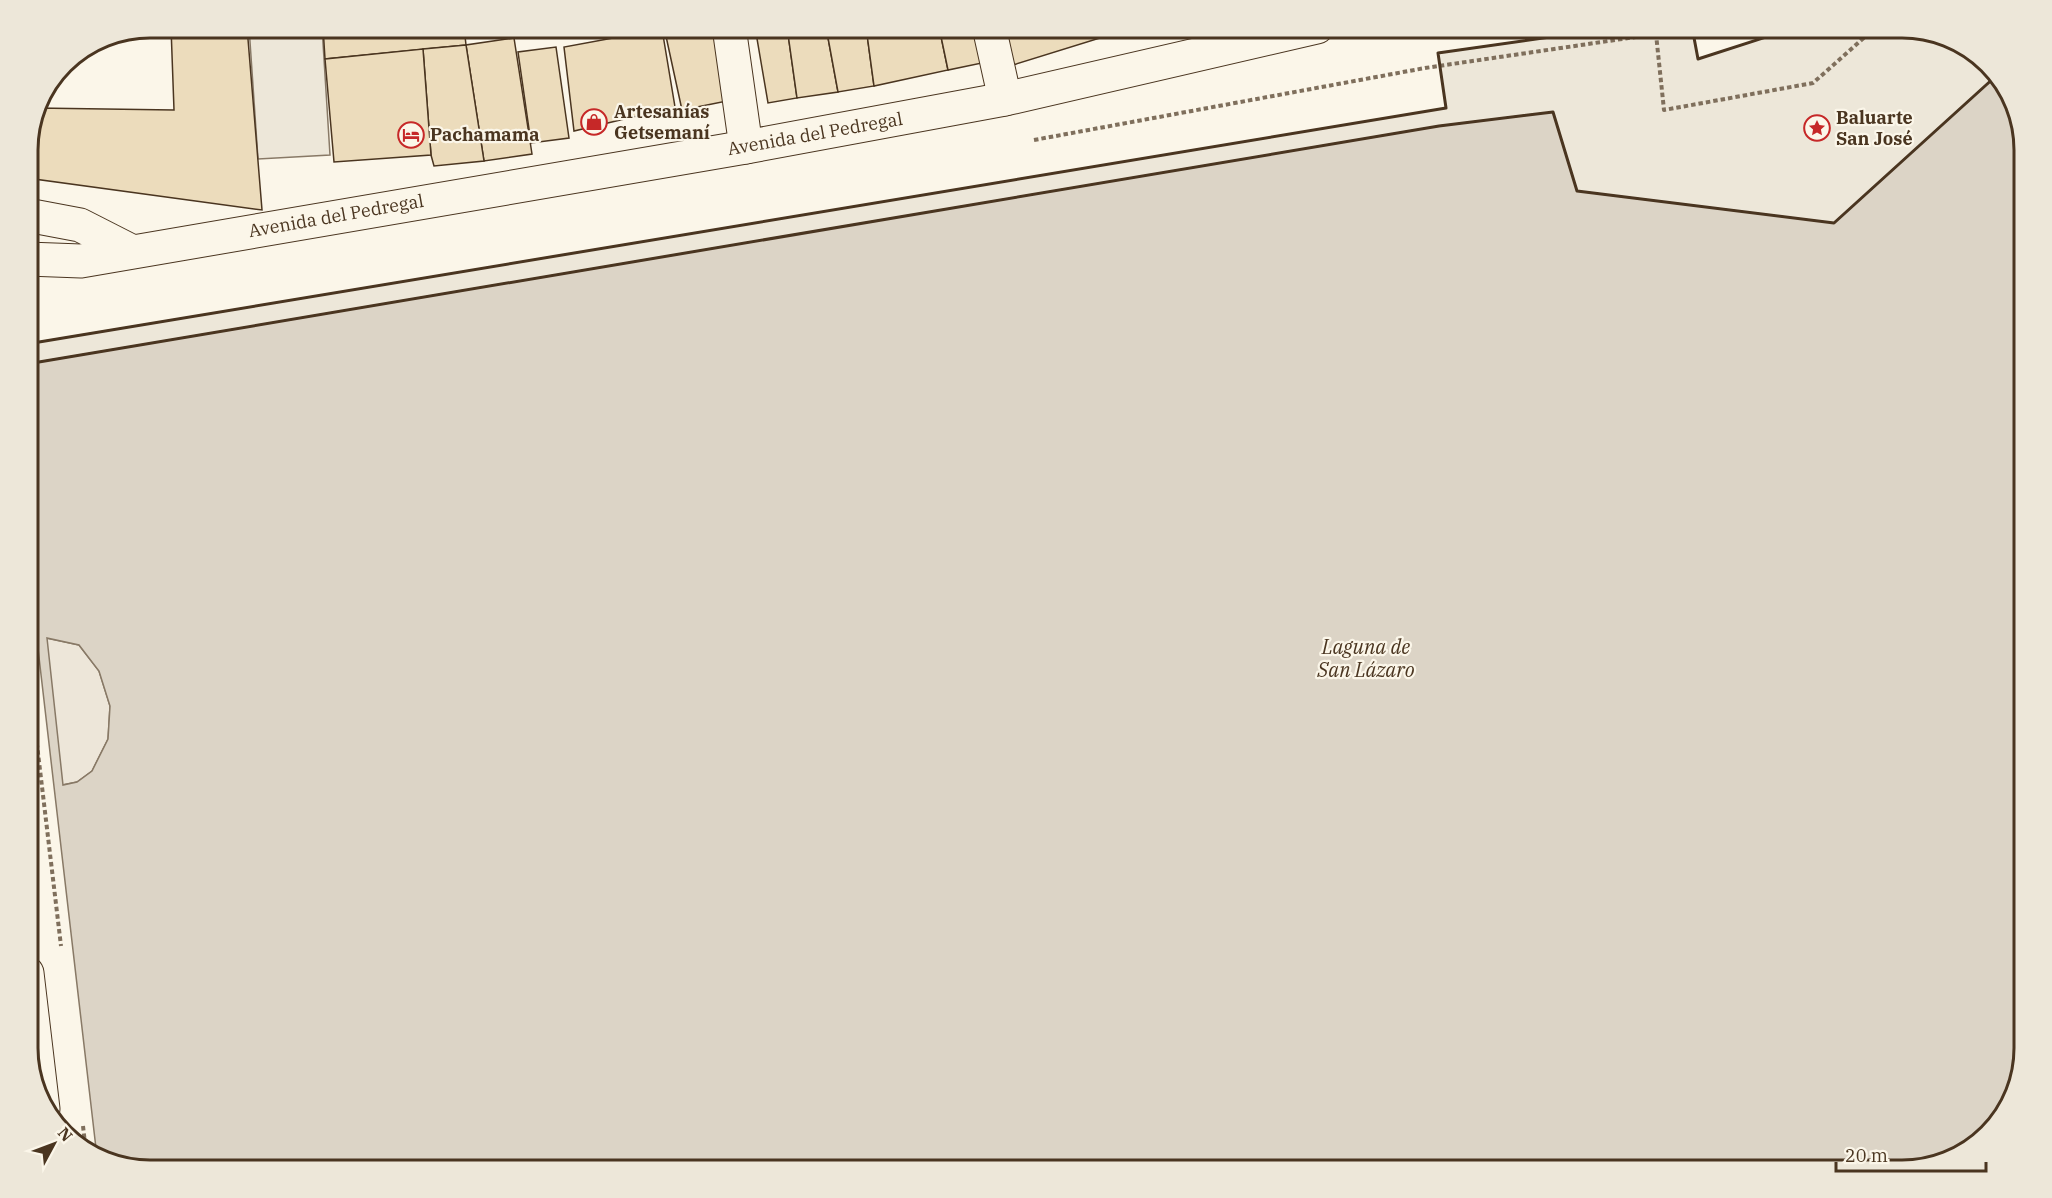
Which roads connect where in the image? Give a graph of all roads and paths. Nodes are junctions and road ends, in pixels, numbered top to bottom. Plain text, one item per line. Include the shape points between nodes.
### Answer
1 (731, 38) edge
2 (991, 38) edge
3 (1269, 38) edge
4 (1629, 38) edge
5 (1656, 38) edge
6 (1864, 38) edge
7 (1439, 66) dead end
8 (1005, 99) junction
9 (746, 147) junction
10 (38, 217) edge
11 (131, 251) junction
12 (38, 259) edge
13 (38, 753) edge
14 (62, 954) dead end

1 - 9 street
2 - 8 street
3 - 8 street, Avenida del Pedregal
4 - 7 path
5 - 6 path via 1664,110 1813,83
8 - 9 street, Avenida del Pedregal
9 - 11 street, Avenida del Pedregal
10 - 11 street via 80,225
11 - 12 street, Avenida del Pedregal via 81,261
13 - 14 path

